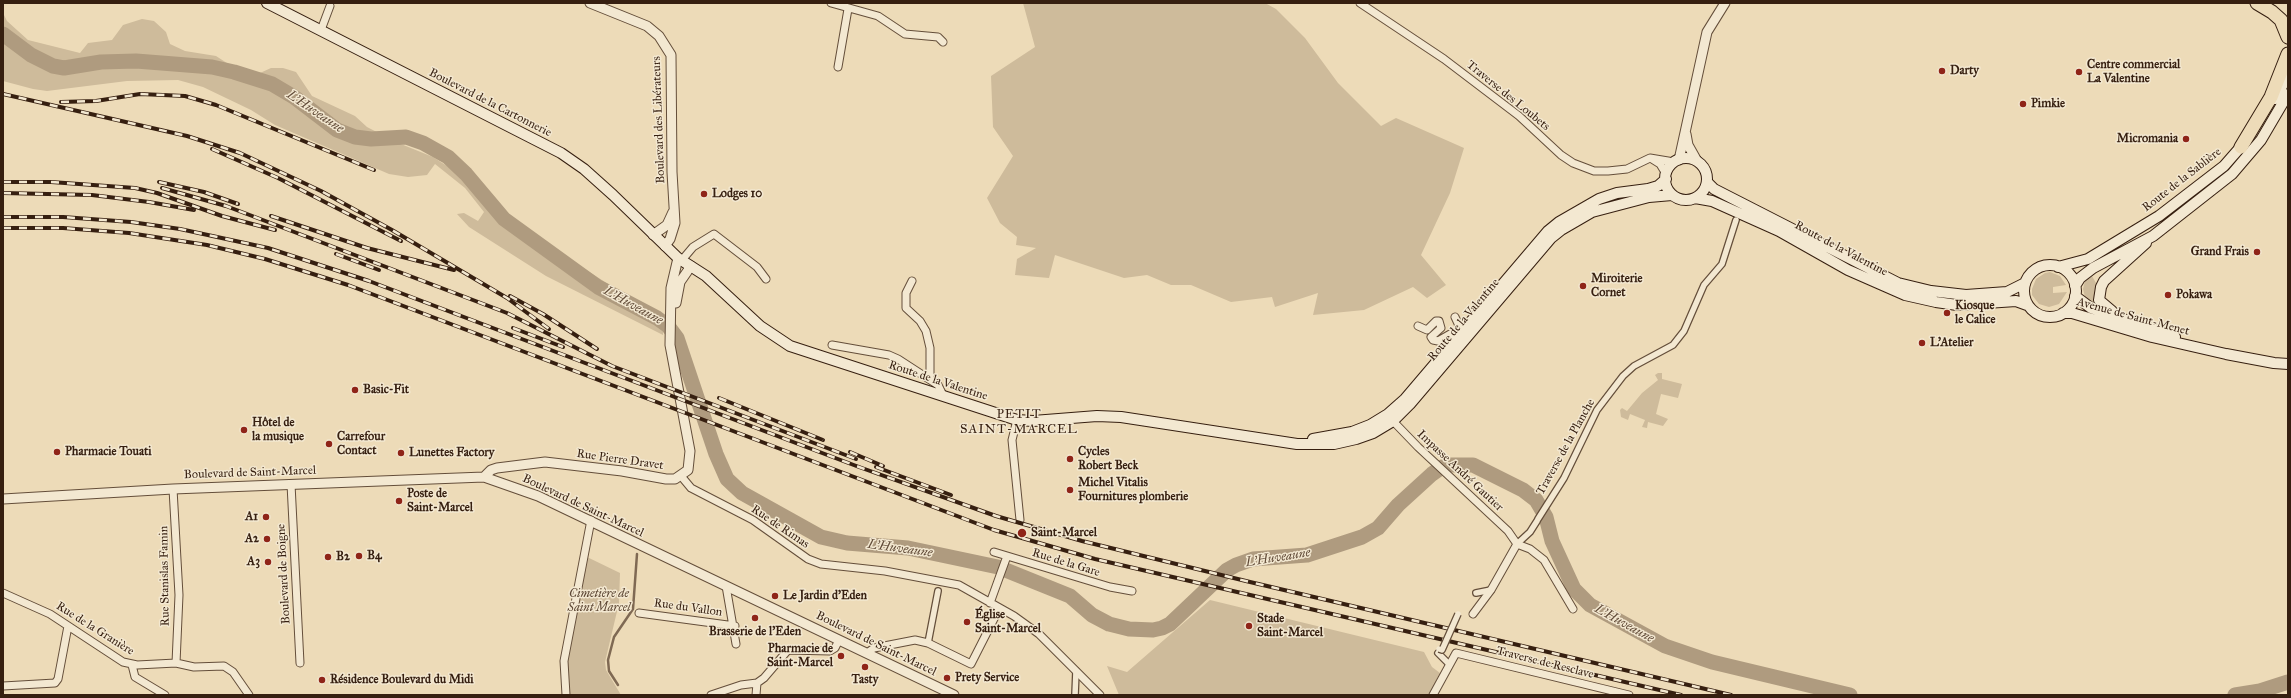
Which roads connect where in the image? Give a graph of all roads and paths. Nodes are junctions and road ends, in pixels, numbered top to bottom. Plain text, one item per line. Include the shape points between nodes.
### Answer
1 (267, 3) edge
2 (590, 3) edge
3 (831, 3) edge
4 (1360, 3) edge
5 (1725, 3) edge
6 (2258, 3) edge
7 (330, 6) dead end
8 (848, 9) junction
9 (321, 30) junction
10 (2288, 37) edge
11 (943, 42) dead end
12 (2288, 54) edge
13 (838, 67) dead end
14 (2288, 75) edge
15 (2288, 94) edge
16 (1686, 127) junction
17 (2241, 147) junction
18 (1650, 158) junction
19 (1676, 161) junction
20 (1697, 161) junction
21 (1666, 176) junction
22 (1707, 182) junction
23 (1632, 190) junction
24 (1672, 194) junction
25 (1695, 198) junction
26 (1624, 203) junction
27 (674, 211) junction
28 (1736, 220) dead end
29 (653, 234) junction
30 (2153, 236) junction
31 (665, 246) junction
32 (680, 259) junction
33 (691, 266) junction
34 (2058, 267) junction
35 (766, 279) dead end
36 (912, 281) dead end
37 (2025, 283) junction
38 (2075, 291) junction
39 (2027, 305) junction
40 (2063, 313) junction
41 (671, 316) junction
42 (1455, 317) dead end
43 (2124, 319) junction
44 (1418, 326) dead end
45 (1462, 332) junction
46 (832, 345) dead end
47 (2197, 346) junction
48 (1456, 350) junction
49 (1440, 362) junction
50 (2286, 364) edge
51 (930, 379) junction
52 (944, 397) junction
53 (1390, 417) junction
54 (1017, 420) junction
55 (681, 476) junction
56 (484, 477) junction
57 (291, 484) junction
58 (173, 489) junction
59 (3, 500) edge
60 (591, 520) junction
61 (1020, 520) dead end
62 (1517, 544) junction
63 (994, 552) dead end
64 (1006, 558) junction
65 (726, 586) junction
66 (1491, 590) junction
67 (938, 591) dead end
68 (1132, 591) dead end
69 (3, 593) edge
70 (1476, 593) dead end
71 (990, 603) junction
72 (999, 609) junction
73 (1573, 609) dead end
74 (639, 613) dead end
75 (1458, 614) dead end
76 (1473, 614) dead end
77 (68, 626) junction
78 (735, 626) junction
79 (840, 640) junction
80 (928, 643) junction
81 (736, 644) dead end
82 (867, 653) junction
83 (176, 663) junction
84 (300, 663) dead end
85 (1449, 664) junction
86 (132, 665) junction
87 (1076, 671) junction
88 (757, 683) junction
89 (3, 686) edge
90 (757, 694) edge
91 (951, 694) edge
92 (165, 695) edge
93 (249, 695) edge
94 (566, 695) edge
95 (711, 695) edge
96 (1075, 695) edge
97 (1100, 695) edge
98 (1433, 695) edge
99 (1628, 695) edge

1 - 9 main road, Boulevard de la Cartonnerie
2 - 27 street, Boulevard des Libérateurs via 647,26 660,36 668,47 671,63
3 - 8 street
4 - 18 street, Traverse des Loubets via 1444,59 1519,116 1573,163 1594,171 1620,171
5 - 16 street via 1707,32
6 - 10 highway via 2281,20
7 - 9 street
8 - 11 street via 878,16 905,34 938,37
8 - 13 street
9 - 29 main road, Boulevard de la Cartonnerie via 561,153 613,195
12 - 17 highway via 2271,97
14 - 17 main road, Route de la Sablière via 2263,118
15 - 30 main road, Route de la Sablière via 2261,140 2232,174
16 - 19 street
16 - 20 street via 1688,145
17 - 34 main road, Route de la Sablière via 2224,166 2159,216 2088,259
18 - 19 street
18 - 21 street via 1660,164
19 - 20 main road
19 - 21 main road
20 - 22 main road via 1705,170
21 - 23 main road, Route de la Valentine via 1658,186
21 - 24 main road via 1666,185
22 - 25 main road via 1701,194
22 - 37 main road, Route de la Valentine via 1714,189 1898,283 1931,292 1966,295 2007,292
23 - 26 main road
23 - 45 main road, Route de la Valentine via 1586,205 1548,231
24 - 25 main road via 1683,200
24 - 26 main road, Route de la Valentine
25 - 39 main road, Route de la Valentine via 1712,201 1779,231 1848,270 1905,295 1957,305 2016,301
26 - 48 main road, Route de la Valentine via 1592,212 1573,221 1551,238
27 - 29 street via 667,225
27 - 31 street, Boulevard des Libérateurs via 675,223
28 - 62 street, Traverse de la Planche via 1722,264 1704,285 1684,331 1673,345 1634,366 1623,376 1598,410 1564,478 1538,520
29 - 31 main road, Boulevard de la Cartonnerie
30 - 38 main road, Route de la Sablière via 2093,268 2080,278
30 - 43 main road via 2104,281 2101,287 2099,300
31 - 32 main road, Boulevard de la Cartonnerie
32 - 33 main road, Route de la Valentine
32 - 35 street via 714,234 758,267
32 - 41 street via 671,288
33 - 41 street via 680,282 676,306
33 - 52 main road, Route de la Valentine via 706,276 760,326 790,346
34 - 37 main road via 2041,267 2029,276
34 - 38 main road via 2069,274
36 - 51 street via 906,293 906,308 920,321 926,331 930,348
37 - 39 main road
38 - 40 main road via 2069,309
38 - 43 main road, Avenue de Saint-Menet via 2092,308
39 - 40 main road via 2036,313 2047,317
40 - 47 main road, Avenue de Saint-Menet via 2072,313 2152,337
41 - 55 street via 670,345 690,451 688,470
42 - 45 street
43 - 47 main road, Avenue de Saint-Menet
44 - 45 street via 1426,330 1439,321 1441,328 1431,337 1438,341 1452,333
45 - 48 main road
45 - 49 main road, Route de la Valentine
46 - 51 street via 889,355
47 - 50 main road, Avenue de Saint-Menet via 2249,359
48 - 49 main road, Route de la Valentine
49 - 53 main road, Route de la Valentine via 1410,404
51 - 52 street via 938,385
52 - 54 main road, Route de la Valentine
53 - 54 main road, Route de la Valentine via 1373,433 1334,444 1298,444 1121,417
53 - 62 street, Impasse André Gautier via 1508,531
54 - 61 street via 1012,442
55 - 56 street, Rue Pierre Dravet via 666,479 545,462 497,468
55 - 71 street, Rue de Rimas via 691,488 753,520 808,559 821,564 951,582
56 - 57 street, Boulevard de Saint-Marcel
56 - 60 street, Boulevard de Saint-Marcel via 538,496
57 - 58 street, Boulevard de Saint-Marcel
57 - 84 street, Boulevard de Boigne
58 - 59 street, Boulevard de Saint-Marcel
58 - 83 street, Rue Stanislas Famin via 179,595
60 - 65 street, Boulevard de Saint-Marcel
60 - 94 street via 564,661
62 - 66 street, Traverse de la Planche
62 - 73 street via 1530,549 1544,560
63 - 64 street, Rue de la Gare
64 - 68 street, Rue de la Gare via 1110,588
64 - 71 street
65 - 78 street
65 - 79 street, Boulevard de Saint-Marcel
66 - 70 street
66 - 76 street, Traverse de la Planche
67 - 80 street
69 - 77 street, Rue de la Granière via 50,614
71 - 72 street, Rue de Rimas
72 - 80 street via 971,664
72 - 87 street, Rue de Rimas via 1014,616 1039,634
74 - 78 street, Rue du Vallon
75 - 85 street, bridge via 1442,650 1439,651
77 - 86 street, Rue de la Granière via 123,662
77 - 89 street via 58,679 55,683
78 - 81 street
79 - 82 street, Boulevard de Saint-Marcel
79 - 88 street via 830,651 788,650
80 - 82 street via 915,640 874,648
82 - 91 street, Boulevard de Saint-Marcel
83 - 86 street
83 - 93 street via 194,667 230,668
85 - 98 street
85 - 99 street, Traverse de Resclave via 1456,653
86 - 92 street, Rue de la Granière via 135,677
87 - 96 street
87 - 97 street, Rue de Rimas
88 - 90 street
88 - 95 street via 741,685

